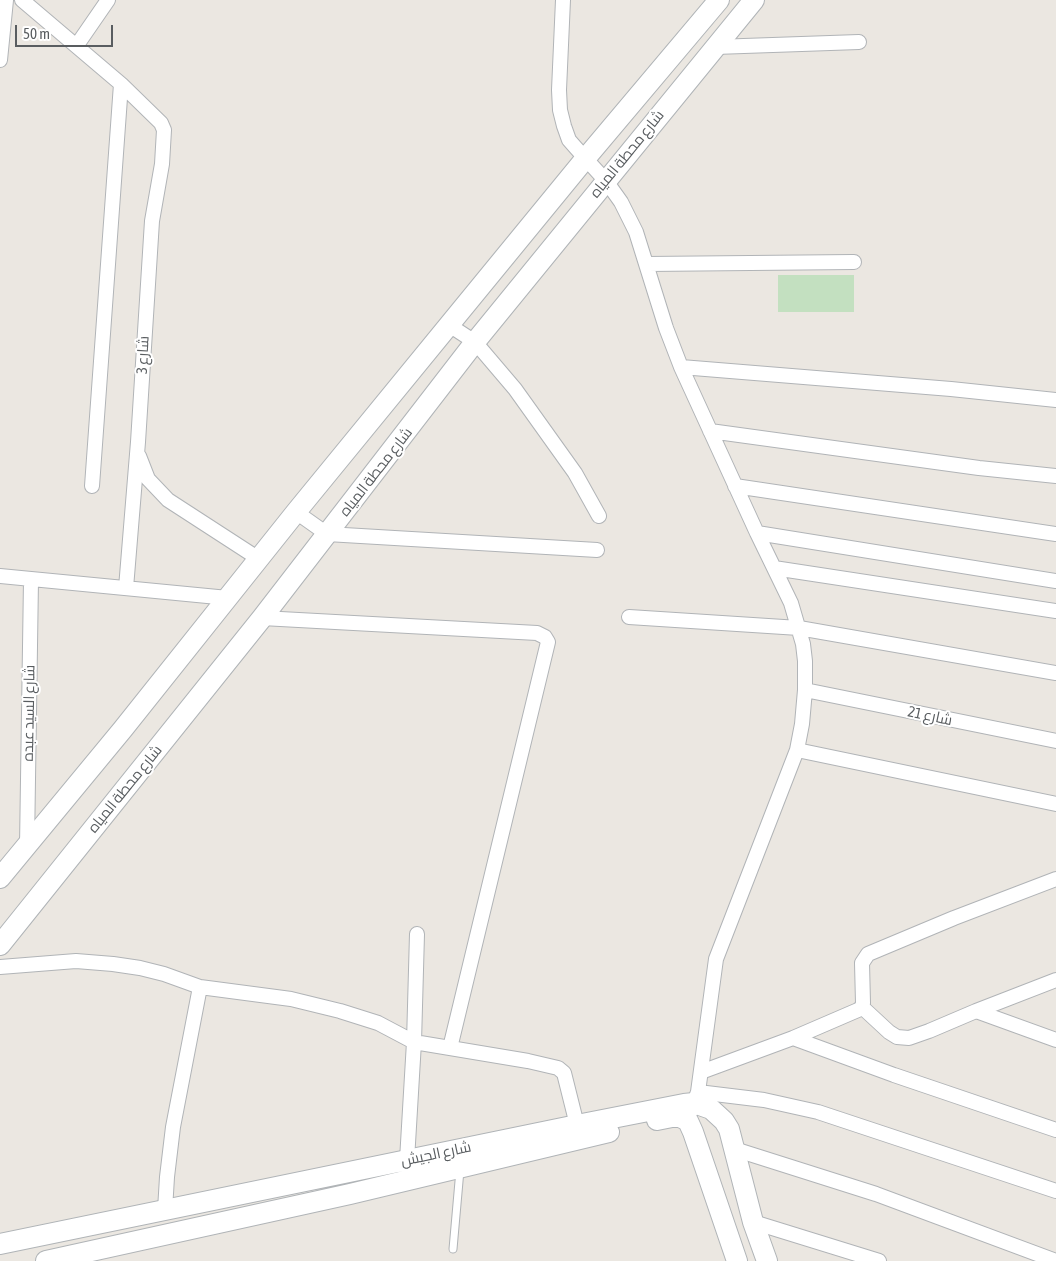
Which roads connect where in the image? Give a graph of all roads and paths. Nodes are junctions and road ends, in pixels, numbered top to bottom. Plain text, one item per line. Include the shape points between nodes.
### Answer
1 (6, 0) edge
2 (22, 0) edge
3 (108, 0) edge
4 (563, 0) edge
5 (719, 0) edge
6 (754, 0) edge
7 (860, 42) dead end
8 (77, 45) junction
9 (715, 46) junction
10 (0, 60) edge
11 (121, 84) junction
12 (585, 159) junction
13 (606, 181) junction
14 (532, 224) junction
15 (555, 244) junction
16 (854, 262) dead end
17 (647, 264) junction
18 (449, 325) junction
19 (475, 342) junction
20 (681, 366) junction
21 (1056, 400) edge
22 (710, 431) junction
23 (138, 442) junction
24 (1056, 476) edge
25 (92, 486) dead end
26 (735, 486) junction
27 (296, 512) junction
28 (599, 516) dead end
29 (757, 533) junction
30 (327, 534) junction
31 (1056, 534) edge
32 (597, 550) dead end
33 (259, 559) junction
34 (774, 568) junction
35 (0, 576) edge
36 (31, 580) junction
37 (1056, 581) edge
38 (126, 588) junction
39 (228, 598) junction
40 (1056, 611) edge
41 (629, 617) dead end
42 (262, 618) junction
43 (799, 628) junction
44 (1056, 673) edge
45 (804, 690) junction
46 (1056, 741) edge
47 (796, 750) junction
48 (1056, 804) edge
49 (27, 846) junction
50 (2, 874) edge
51 (1056, 879) edge
52 (416, 934) dead end
53 (0, 945) edge
54 (0, 967) edge
55 (1056, 980) edge
56 (200, 987) junction
57 (862, 1007) junction
58 (976, 1011) junction
59 (793, 1038) junction
60 (1056, 1040) edge
61 (414, 1042) junction
62 (450, 1048) junction
63 (700, 1072) junction
64 (693, 1106) junction
65 (577, 1125) junction
66 (1056, 1130) edge
67 (734, 1149) junction
68 (407, 1160) junction
69 (460, 1168) junction
70 (345, 1173) junction
71 (1056, 1191) edge
72 (350, 1194) junction
73 (165, 1210) junction
74 (753, 1222) junction
75 (170, 1234) junction
76 (0, 1244) edge
77 (453, 1249) dead end
78 (46, 1261) edge
79 (737, 1261) edge
80 (767, 1261) edge
81 (879, 1261) edge
82 (1056, 1261) edge

1 - 10 street
2 - 8 street
3 - 8 street
4 - 12 street via 560,110 569,140
5 - 12 street, شارع محطة المياه
6 - 9 street, شارع محطة المياه
7 - 9 street
8 - 11 street
9 - 13 street, شارع محطة المياه
11 - 23 street, شارع 3 via 161,123 164,132 152,221
11 - 25 street
12 - 13 street
12 - 14 street, شارع محطة المياه
13 - 15 street, شارع محطة المياه
13 - 17 street via 630,218
14 - 15 street
14 - 18 street, شارع محطة المياه
15 - 19 street, شارع محطة المياه
16 - 17 street
17 - 20 street
18 - 19 street
18 - 27 street, شارع محطة المياه
19 - 28 street via 542,426 575,473
19 - 30 street, شارع محطة المياه
20 - 21 street
20 - 22 street
22 - 24 street
22 - 26 street
23 - 33 street via 140,460 148,479 168,500
23 - 38 street, شارع 3
26 - 29 street
26 - 31 street
27 - 30 street
27 - 33 street, شارع محطة المياه
29 - 34 street
29 - 37 street
30 - 32 street
30 - 42 street, شارع محطة المياه
33 - 39 street, شارع محطة المياه
34 - 40 street
34 - 43 street
35 - 36 street
36 - 38 street
36 - 49 street, شارع السيد عبده
38 - 39 street
39 - 49 street, شارع محطة المياه
41 - 43 street
42 - 53 street, شارع محطة المياه
42 - 62 street via 537,633 548,642
43 - 44 street
43 - 45 street via 805,661
45 - 46 street, شارع 21
45 - 47 street via 802,724
47 - 48 street
47 - 63 street via 716,959
49 - 50 street, شارع محطة المياه
51 - 57 street via 868,954 862,963
52 - 61 street
54 - 56 street via 76,961 113,964 164,974
55 - 58 street
56 - 61 street via 291,999 340,1011 378,1023
56 - 73 street via 173,1127
57 - 58 street via 889,1032 902,1038 929,1031
57 - 59 street
58 - 60 street
59 - 63 street
59 - 66 street
61 - 62 street
61 - 68 street
62 - 65 street via 561,1069
63 - 64 street
64 - 65 street, شارع الجيش via 684,1104
64 - 67 street, شارع الجيش via 711,1108 724,1121
64 - 69 street, شارع الجيش via 680,1117
64 - 71 street via 764,1100 818,1112
64 - 79 street via 693,1132
65 - 68 street, شارع الجيش
67 - 74 street, شارع الجيش
67 - 82 street via 876,1194
68 - 70 street, شارع الجيش
69 - 72 street, شارع الجيش
69 - 77 lane
70 - 72 street
70 - 73 street, شارع الجيش
72 - 75 street, شارع الجيش
73 - 75 street
73 - 76 street, شارع الجيش
74 - 80 street, شارع الجيش
74 - 81 street
75 - 78 street, شارع الجيش

